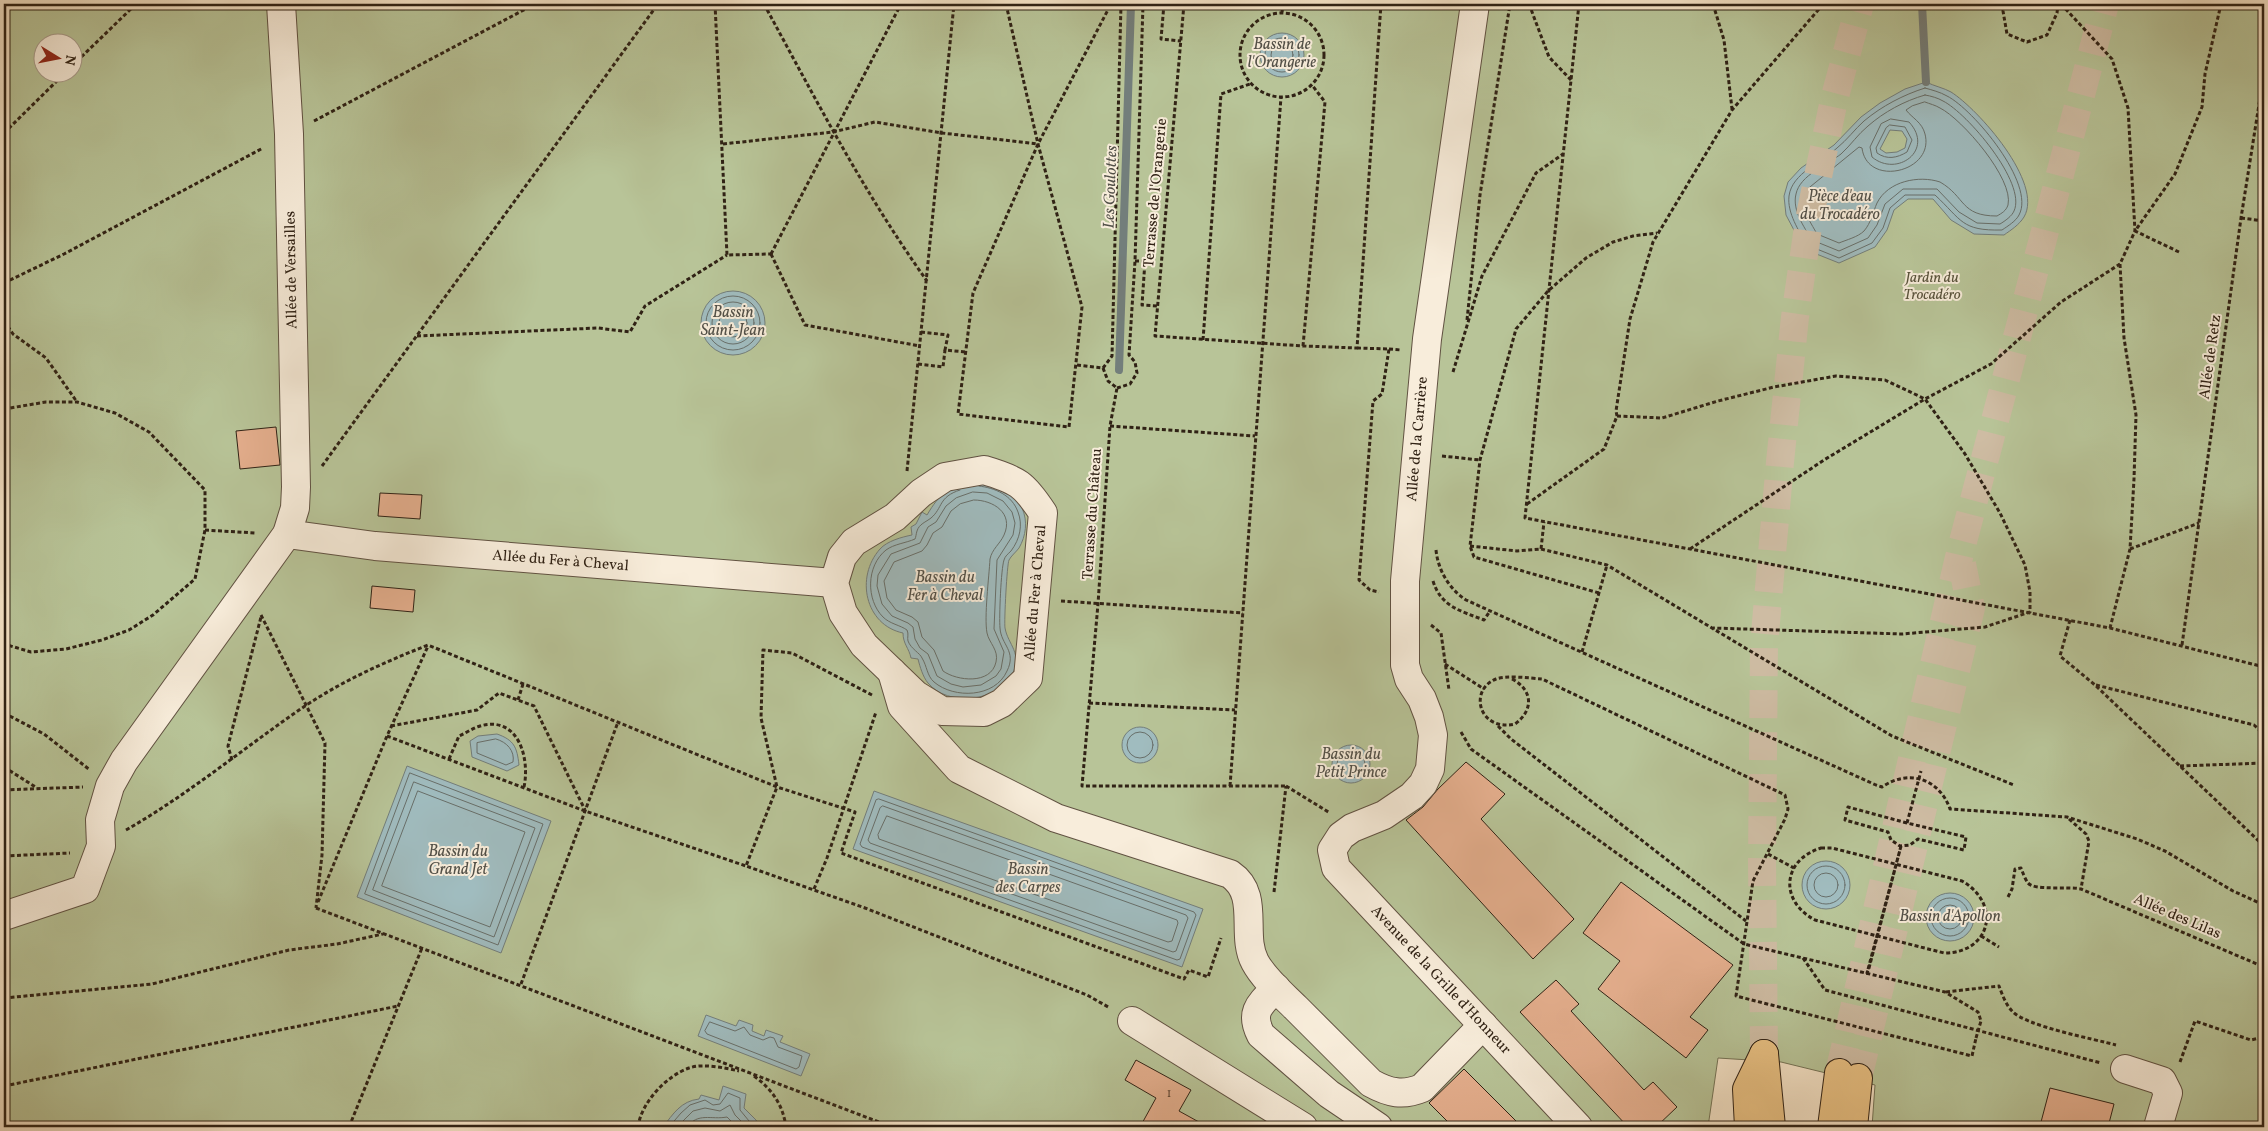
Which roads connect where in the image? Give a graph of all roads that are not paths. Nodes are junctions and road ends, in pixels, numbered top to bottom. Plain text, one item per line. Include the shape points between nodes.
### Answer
1 (281, 4) edge
2 (1475, 4) edge
3 (287, 534) junction
4 (834, 583) junction
5 (892, 672) junction
6 (1352, 828) joint
7 (4, 916) edge
8 (1276, 988) junction
9 (1132, 1021) road end
10 (1483, 1025) junction
11 (2125, 1058) road end
12 (1374, 1126) edge
13 (1303, 1127) edge
14 (1578, 1127) edge
15 (1749, 1127) edge
16 (1771, 1127) edge
17 (1832, 1127) edge
18 (1853, 1127) edge
19 (2158, 1127) edge

1 - 3 street, Allée de Versailles via 289,134 296,487 295,508
2 - 6 street, Allée de la Carrière via 1427,339 1405,581 1405,665 1429,717 1433,734 1430,769 1423,784 1400,806
3 - 4 street, Allée du Fer à Cheval via 384,547
3 - 7 street, Allée de Versailles via 124,761 110,786 100,820 101,846 84,888
4 - 5 street, Allée du Fer à Cheval via 844,613 864,645
4 - 5 street, Allée du Fer à Cheval via 842,557 854,542 895,517 945,477 984,470 1012,478 1028,491 1043,513 1028,678 1002,703 984,712 942,711 916,695
5 - 8 street via 902,706 959,769 1056,818 1238,879 1249,908 1249,933 1255,962
6 - 10 street, Avenue de la Grille d'Honneur via 1341,836 1332,850 1336,868
8 - 10 street via 1371,1083 1397,1093 1410,1093 1422,1088
8 - 12 street via 1256,1012 1254,1022 1261,1035 1329,1094
9 - 13 street
10 - 14 street, Avenue de la Grille d'Honneur
11 - 19 street via 2162,1081 2168,1093
15 - 16 highway via 1747,1089 1764,1054
17 - 18 highway via 1848,1075

